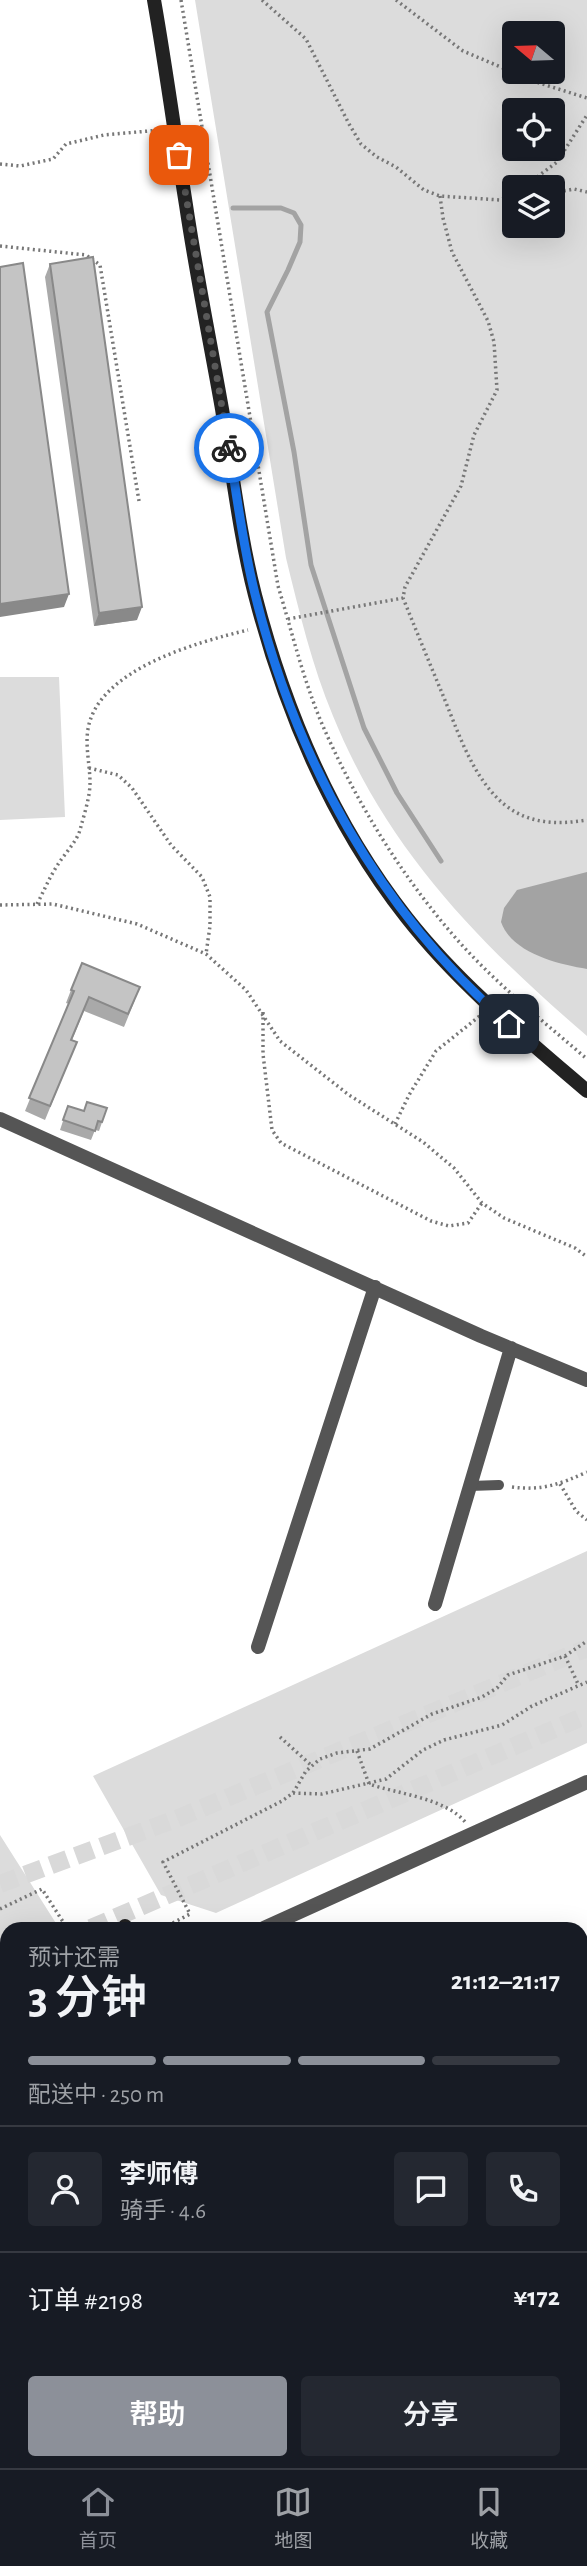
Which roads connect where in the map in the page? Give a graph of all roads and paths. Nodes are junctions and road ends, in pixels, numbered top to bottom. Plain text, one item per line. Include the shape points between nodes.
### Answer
1 (154, 0) edge
2 (181, 0) edge
3 (262, 0) edge
4 (396, 0) edge
5 (587, 99) edge
6 (587, 115) edge
7 (175, 129) junction
8 (0, 164) edge
9 (540, 175) edge
10 (565, 191) edge
11 (587, 192) edge
12 (440, 196) junction
13 (502, 199) edge
14 (0, 246) edge
15 (139, 501) dead end
16 (403, 598) junction
17 (288, 619) junction
18 (264, 626) junction
19 (89, 768) junction
20 (587, 820) edge
21 (37, 904) junction
22 (0, 905) edge
23 (206, 954) junction
24 (490, 1007) junction
25 (263, 1012) junction
26 (587, 1059) edge
27 (587, 1091) edge
28 (0, 1119) edge
29 (395, 1124) junction
30 (482, 1203) junction
31 (587, 1257) edge
32 (375, 1287) junction
33 (511, 1348) junction
34 (587, 1380) edge
35 (587, 1472) edge
36 (560, 1484) junction
37 (499, 1485) joint
38 (470, 1486) junction
39 (587, 1520) edge
40 (435, 1604) dead end
41 (587, 1641) edge
42 (258, 1647) dead end
43 (565, 1656) junction
44 (587, 1682) edge
45 (579, 1686) junction
46 (280, 1737) dead end
47 (357, 1751) junction
48 (312, 1766) junction
49 (587, 1782) edge
50 (369, 1784) junction
51 (293, 1793) junction
52 (474, 1832) junction
53 (0, 1909) edge
54 (63, 1922) edge
55 (175, 1922) edge
56 (277, 1922) edge

1 - 7 street
2 - 17 path via 278,586
3 - 12 path via 306,38 361,144 424,190
4 - 5 path via 463,51
6 - 9 path via 557,162
7 - 8 path via 104,135 66,144 53,159 20,166
7 - 18 street via 247,551
10 - 11 path
12 - 13 path
12 - 16 path via 452,253 488,321 497,390 474,435 461,486
14 - 15 path via 86,255 100,265
16 - 17 path
16 - 20 path via 461,738 486,783 521,815 545,823
17 - 26 path via 321,722 384,843 462,946
18 - 19 path via 197,643 111,688 91,715
18 - 24 street via 299,732 363,856 406,917
19 - 21 path via 90,786 79,833
19 - 23 path via 118,775 132,788 171,845 202,877 210,897
21 - 22 path
21 - 23 path via 136,924
23 - 25 path
24 - 27 street
24 - 29 path via 436,1051
25 - 29 path via 280,1041
25 - 30 path via 272,1130 281,1143 431,1221 449,1226 468,1223
28 - 32 street
29 - 30 path via 454,1168
30 - 31 path
32 - 33 street
32 - 42 street
33 - 34 street
33 - 38 street
35 - 36 path
36 - 37 path via 533,1490
36 - 39 path
37 - 38 lane
38 - 40 street
41 - 43 path
43 - 45 path
43 - 47 path via 508,1675 482,1697 432,1714 370,1749
44 - 45 path
45 - 50 path via 532,1706 502,1726 444,1740 386,1779
46 - 48 path
47 - 48 path via 337,1753
47 - 50 path
48 - 51 path
49 - 52 street
50 - 51 path via 322,1794
50 - 52 path via 437,1803 459,1814
51 - 55 path via 163,1862 190,1914
52 - 56 street
53 - 54 path via 42,1889

